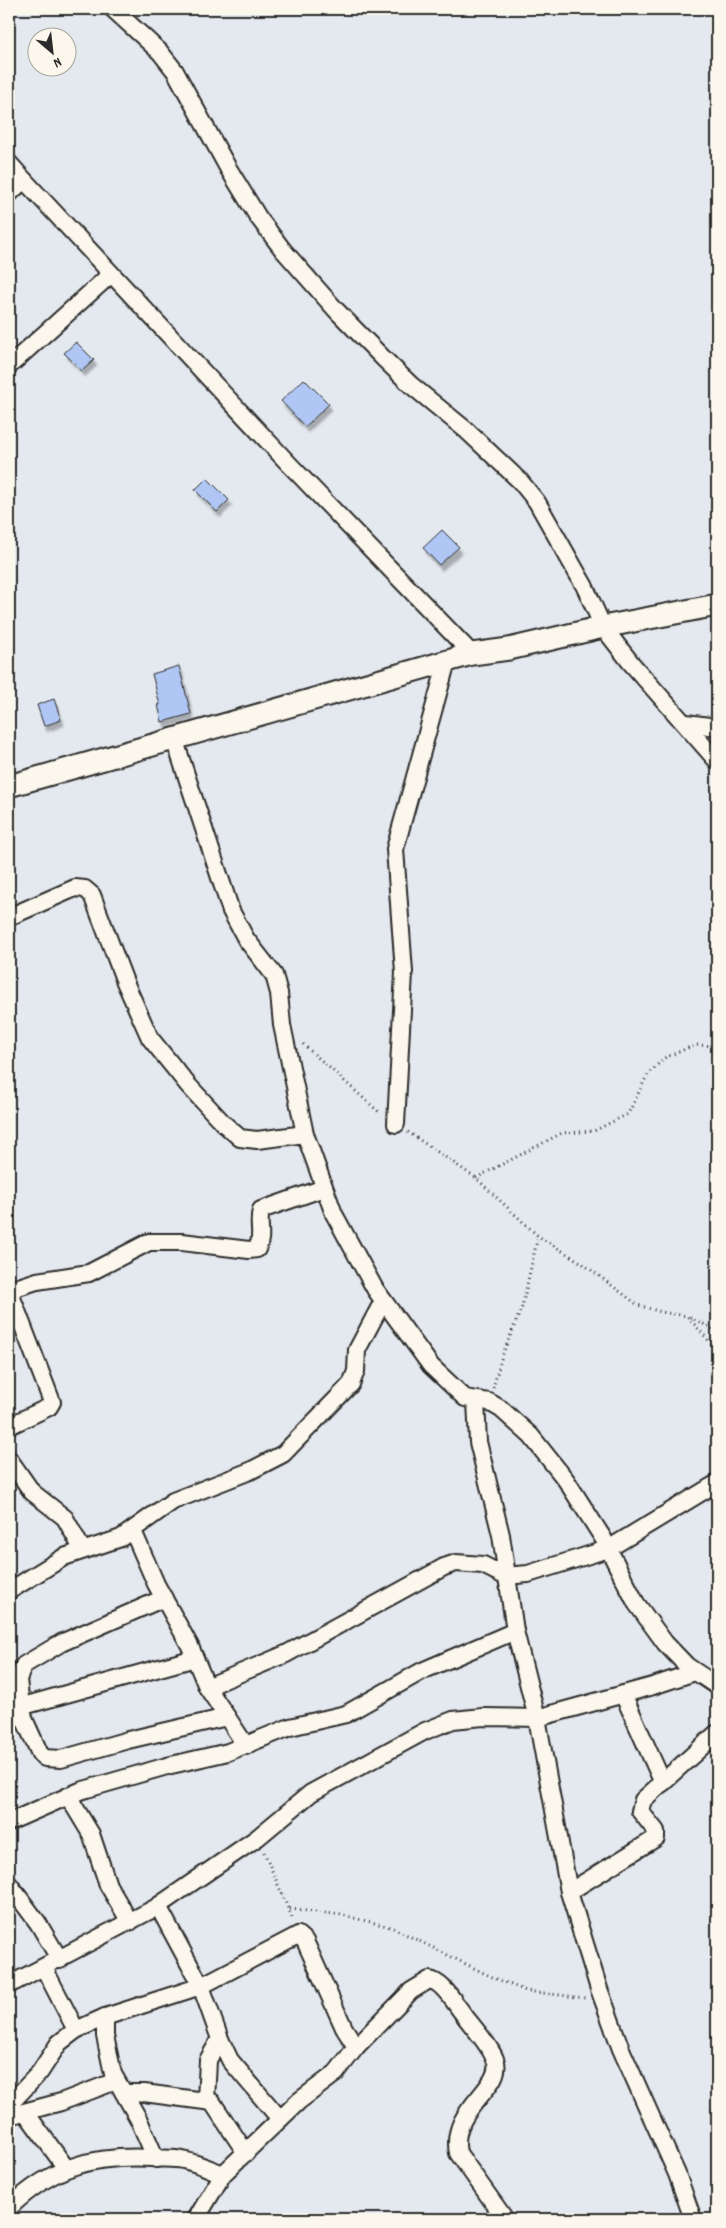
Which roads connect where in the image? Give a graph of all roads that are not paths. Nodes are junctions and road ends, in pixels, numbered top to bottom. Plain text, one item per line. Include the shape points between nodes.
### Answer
1 (113, 9) edge
2 (9, 162) edge
3 (24, 180) junction
4 (9, 194) edge
5 (112, 274) junction
6 (9, 366) edge
7 (717, 605) edge
8 (602, 627) junction
9 (472, 654) junction
10 (447, 661) junction
11 (686, 724) junction
12 (717, 726) edge
13 (174, 738) junction
14 (717, 761) edge
15 (9, 786) edge
16 (9, 917) edge
17 (396, 1124) road end
18 (305, 1134) junction
19 (324, 1188) junction
20 (9, 1290) edge
21 (383, 1301) junction
22 (482, 1402) junction
23 (9, 1426) edge
24 (9, 1460) edge
25 (717, 1483) edge
26 (133, 1531) junction
27 (82, 1549) junction
28 (608, 1549) junction
29 (505, 1576) junction
30 (9, 1591) edge
31 (164, 1598) junction
32 (515, 1631) junction
33 (195, 1658) junction
34 (695, 1672) junction
35 (13, 1685) edge
36 (717, 1686) edge
37 (207, 1687) junction
38 (623, 1694) junction
39 (15, 1708) edge
40 (227, 1717) junction
41 (536, 1718) junction
42 (717, 1733) edge
43 (246, 1746) junction
44 (662, 1783) junction
45 (68, 1796) junction
46 (9, 1822) edge
47 (9, 1884) edge
48 (570, 1892) junction
49 (158, 1906) junction
50 (130, 1922) junction
51 (60, 1960) junction
52 (44, 1968) junction
53 (9, 1984) edge
54 (201, 1986) junction
55 (105, 2017) junction
56 (76, 2030) junction
57 (220, 2039) junction
58 (356, 2047) junction
59 (120, 2087) junction
60 (206, 2101) junction
61 (9, 2105) edge
62 (26, 2113) junction
63 (9, 2116) edge
64 (280, 2119) junction
65 (246, 2153) junction
66 (156, 2158) junction
67 (66, 2168) junction
68 (223, 2174) junction
69 (9, 2208) edge
70 (196, 2219) edge
71 (505, 2219) edge
72 (693, 2219) edge

1 - 8 street via 160,52 175,71 228,168 283,250 390,365 520,481 536,502 585,587
2 - 3 street
3 - 4 street
3 - 5 street
5 - 6 street
5 - 9 street
7 - 8 street
8 - 9 street via 509,649
8 - 11 street via 648,684
9 - 10 street
10 - 13 street
10 - 17 street via 395,849 404,972
11 - 12 street
11 - 14 street
13 - 15 street
13 - 18 street via 231,911 246,939 274,975 280,993 282,1025
16 - 18 street via 75,888 92,895 150,1038 188,1085 240,1138 257,1140
18 - 19 street
19 - 20 street via 261,1210 262,1240 257,1249 150,1242 89,1273 37,1281
19 - 21 street via 334,1214
20 - 23 street via 52,1402 49,1407
21 - 22 street via 431,1366 466,1398
21 - 26 street via 357,1350 356,1371 351,1384 293,1445 283,1454 250,1471 173,1501
22 - 28 street via 501,1409 531,1436 566,1480
22 - 29 street via 478,1442 501,1535
24 - 27 street via 32,1492 65,1518
25 - 28 street
26 - 27 street via 121,1538
26 - 31 street
27 - 30 street
28 - 29 street via 528,1574
28 - 34 street via 636,1603 665,1643
29 - 32 street
29 - 37 street via 483,1565 444,1567 286,1654
31 - 33 street
31 - 35 street via 27,1661
32 - 41 street
32 - 43 street via 422,1671 346,1714 275,1732
33 - 37 street
33 - 39 street
34 - 36 street
34 - 38 street
35 - 39 street
37 - 40 street
38 - 41 street
38 - 44 street
39 - 40 street via 40,1754 49,1759 61,1759
40 - 43 street
41 - 48 street
41 - 49 street via 453,1720 425,1732 311,1794 257,1838
42 - 44 street
43 - 45 street via 115,1780
44 - 48 street via 640,1806 640,1811 656,1831 656,1838
45 - 46 street
45 - 50 street via 93,1839 108,1885
47 - 51 street
48 - 72 street via 621,2049
49 - 50 street
49 - 54 street
50 - 51 street
51 - 52 street
52 - 53 street
52 - 56 street
54 - 55 street
54 - 57 street
54 - 58 street via 298,1935 305,1940 344,2028
55 - 56 street
55 - 59 street via 111,2068
56 - 61 street via 59,2043 40,2072
57 - 60 street via 208,2060
57 - 64 street via 230,2060
58 - 64 street via 336,2073
58 - 71 street via 411,1991 428,1980 436,1981 495,2061 494,2078 469,2108 456,2142 458,2153
59 - 60 street
59 - 62 street
59 - 66 street
60 - 65 street via 217,2106
62 - 63 street
62 - 67 street
64 - 65 street
65 - 68 street
66 - 67 street via 112,2158
66 - 68 street via 183,2160
67 - 69 street via 31,2187
68 - 70 street

